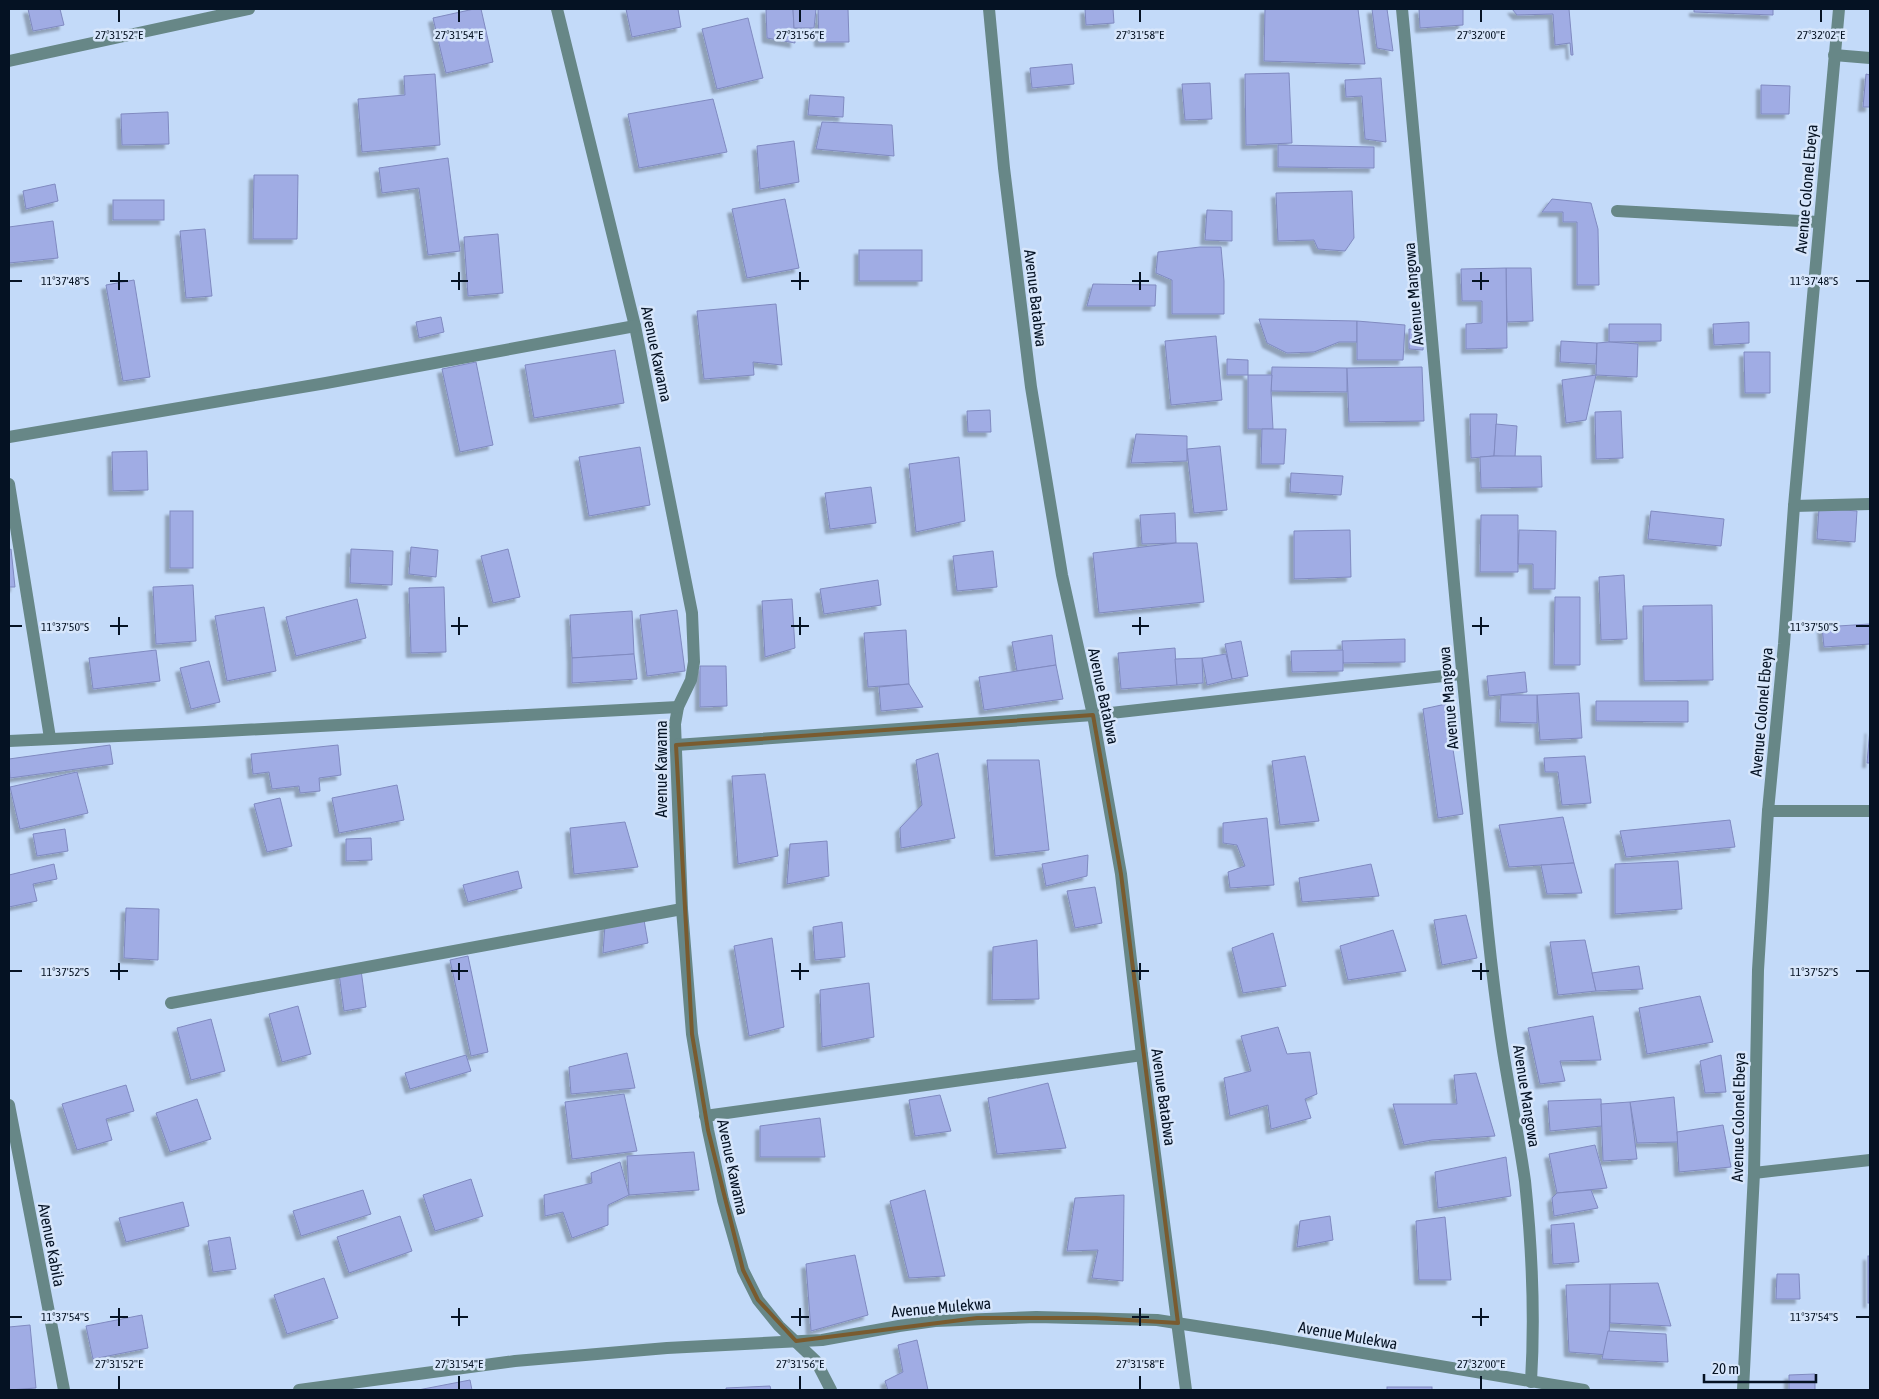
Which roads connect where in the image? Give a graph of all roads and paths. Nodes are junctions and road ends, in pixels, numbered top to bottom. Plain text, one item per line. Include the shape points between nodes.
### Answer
1 (249, 9) edge
2 (557, 9) edge
3 (989, 9) edge
4 (1402, 9) edge
5 (1839, 9) edge
6 (1834, 55) junction
7 (1870, 58) edge
8 (9, 61) edge
9 (1617, 211) dead end
10 (1819, 222) junction
11 (635, 326) junction
12 (9, 437) edge
13 (9, 484) edge
14 (1870, 504) edge
15 (1794, 506) junction
16 (1462, 674) junction
17 (678, 707) junction
18 (1093, 715) junction
19 (50, 738) junction
20 (9, 740) edge
21 (676, 744) junction
22 (1768, 811) junction
23 (1870, 811) edge
24 (682, 909) junction
25 (171, 1003) dead end
26 (1142, 1055) junction
27 (9, 1105) edge
28 (705, 1116) junction
29 (1870, 1160) edge
30 (1754, 1173) junction
31 (1178, 1323) junction
32 (796, 1341) junction
33 (1531, 1382) junction
34 (64, 1390) edge
35 (299, 1390) edge
36 (831, 1390) edge
37 (1186, 1390) edge
38 (1584, 1390) edge
39 (1743, 1390) edge

1 - 8 street
2 - 11 street, Avenue Kawama
3 - 18 street, Avenue Batabwa via 1004,168 1031,387 1062,575
4 - 16 street, Avenue Mangowa
5 - 6 street, Avenue Colonel Ebeya
6 - 7 street
6 - 10 street, Avenue Colonel Ebeya
9 - 10 street
10 - 15 street, Avenue Colonel Ebeya
11 - 12 street
11 - 17 street, Avenue Kawama via 692,613 694,662 691,680
13 - 19 street
14 - 15 street
15 - 22 street, Avenue Colonel Ebeya
16 - 18 street
16 - 33 street, Avenue Mangowa via 1490,950 1525,1182 1532,1285
17 - 19 street
17 - 21 street, Avenue Kawama
18 - 21 street
18 - 26 street, Avenue Batabwa via 1121,874
19 - 20 street
21 - 24 street, Avenue Kawama
22 - 23 street
22 - 30 street, Avenue Colonel Ebeya via 1758,970
24 - 25 street
24 - 28 street, Avenue Kawama via 692,1034
26 - 28 street
26 - 31 street, Avenue Batabwa
27 - 34 street, Avenue Kabila
28 - 32 street, Avenue Kawama via 723,1200 743,1270 758,1300
29 - 30 street
30 - 39 street, Avenue Colonel Ebeya
31 - 32 street, Avenue Mulekwa via 1096,1318 977,1318 899,1326 840,1338
31 - 33 street, Avenue Mulekwa
31 - 37 street, Avenue Batabwa
32 - 35 street, Avenue Mulekwa via 515,1360
32 - 36 street, Avenue Kawama via 816,1360
33 - 38 street, Avenue Mulekwa

